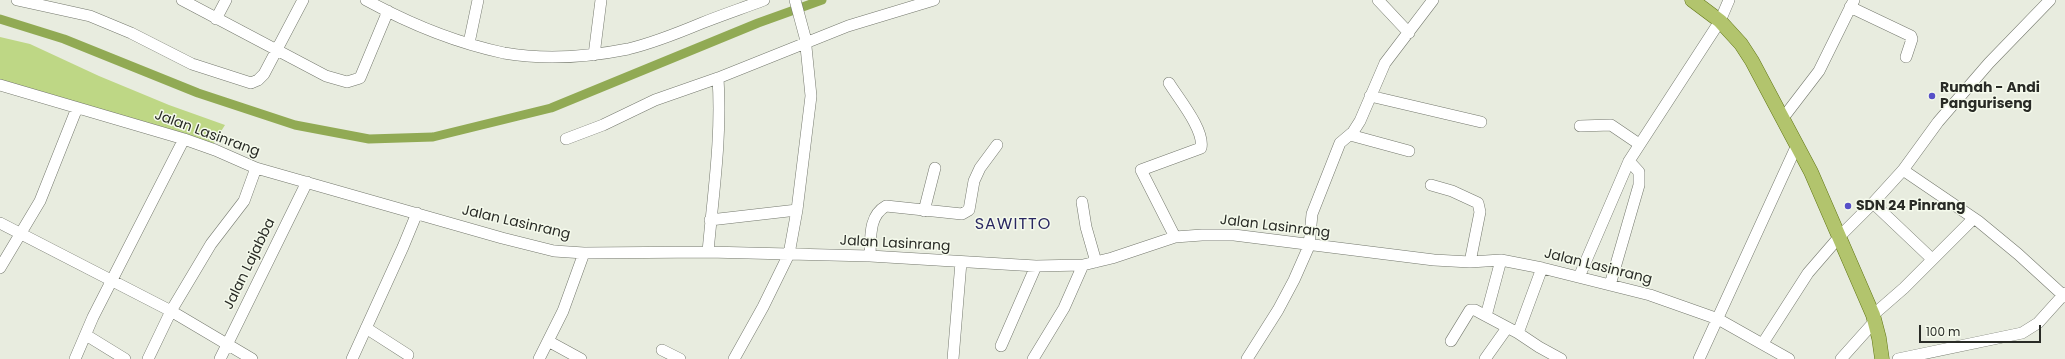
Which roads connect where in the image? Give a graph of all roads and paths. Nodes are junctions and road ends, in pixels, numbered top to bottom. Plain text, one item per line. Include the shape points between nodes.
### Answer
1 (17, 0) edge
2 (182, 0) edge
3 (226, 0) edge
4 (303, 0) edge
5 (478, 0) edge
6 (601, 0) edge
7 (764, 0) edge
8 (795, 0) edge
9 (934, 0) edge
10 (1378, 0) edge
11 (1433, 0) edge
12 (1692, 0) edge
13 (1729, 0) edge
14 (2050, 0) edge
15 (373, 2) edge
16 (1852, 4) edge
17 (388, 11) junction
18 (216, 19) junction
19 (1720, 21) junction
20 (1408, 33) junction
21 (805, 39) junction
22 (469, 43) junction
23 (276, 51) junction
24 (594, 55) junction
25 (1906, 57) dead end
26 (718, 78) junction
27 (1169, 83) dead end
28 (0, 85) edge
29 (1370, 96) junction
30 (77, 108) junction
31 (1783, 118) junction
32 (1482, 122) dead end
33 (1580, 126) dead end
34 (1350, 135) junction
35 (184, 139) junction
36 (566, 139) dead end
37 (1639, 144) junction
38 (1797, 145) junction
39 (996, 146) dead end
40 (1409, 151) dead end
41 (1629, 161) junction
42 (256, 168) junction
43 (935, 168) dead end
44 (1903, 170) junction
45 (307, 182) junction
46 (1431, 186) dead end
47 (1082, 202) dead end
48 (1873, 203) junction
49 (797, 210) junction
50 (924, 211) junction
51 (417, 213) junction
52 (1974, 219) junction
53 (710, 220) junction
54 (0, 222) edge
55 (22, 233) junction
56 (1840, 236) junction
57 (1175, 237) junction
58 (1308, 246) junction
59 (708, 252) junction
60 (584, 253) junction
61 (789, 254) junction
62 (870, 256) junction
63 (1932, 259) junction
64 (1501, 260) junction
65 (961, 262) junction
66 (1096, 262) junction
67 (1470, 262) junction
68 (1036, 266) junction
69 (1083, 266) junction
70 (0, 268) edge
71 (1542, 268) junction
72 (1579, 276) junction
73 (112, 280) junction
74 (1610, 285) junction
75 (2064, 295) edge
76 (171, 311) junction
77 (1486, 316) junction
78 (1874, 318) junction
79 (1718, 319) junction
80 (366, 328) junction
81 (1507, 328) junction
82 (1518, 333) junction
83 (86, 335) junction
84 (548, 341) junction
85 (1451, 341) dead end
86 (1763, 343) junction
87 (226, 345) junction
88 (1001, 346) dead end
89 (662, 350) dead end
90 (408, 355) dead end
91 (1912, 358) edge
92 (75, 359) edge
93 (125, 359) edge
94 (148, 359) edge
95 (220, 359) edge
96 (252, 359) edge
97 (352, 359) edge
98 (539, 359) edge
99 (581, 359) edge
100 (680, 359) edge
101 (734, 359) edge
102 (953, 359) edge
103 (1033, 359) edge
104 (1247, 359) edge
105 (1485, 359) edge
106 (1562, 359) edge
107 (1699, 359) edge
108 (1789, 359) edge
109 (1841, 359) edge
110 (1882, 359) edge
111 (1898, 359) edge

1 - 23 street via 90,16 131,33 192,64 246,82 253,83 261,78
2 - 18 street
3 - 18 street
4 - 23 street
5 - 22 street
6 - 24 street
7 - 24 street via 629,49
8 - 21 street
9 - 21 street
10 - 20 street
11 - 20 street
12 - 19 main road
13 - 19 street
14 - 44 street via 2000,51 1938,122
15 - 17 street
16 - 25 street via 1911,36
16 - 31 street via 1819,71
17 - 22 street
17 - 23 street via 362,73 356,80 336,80
18 - 23 street
19 - 31 main road via 1745,49
19 - 37 street
20 - 29 street via 1382,68
21 - 26 street
21 - 49 street via 811,96
22 - 24 street via 505,53 529,56
26 - 36 street via 656,100
26 - 53 street via 719,146
27 - 57 street via 1196,126 1202,140 1201,148 1140,170
28 - 30 street, Jalan Lasinrang
29 - 32 street
29 - 34 street via 1360,121
30 - 35 street, Jalan Lasinrang
30 - 55 street via 40,201
31 - 38 main road
33 - 37 street via 1611,125
34 - 40 street
34 - 58 street via 1340,143 1312,214
35 - 42 street, Jalan Lasinrang
35 - 73 street
37 - 41 street
38 - 56 main road
38 - 79 street
39 - 50 street via 974,180 969,210 962,214
41 - 72 street
41 - 74 street via 1639,172 1639,185
42 - 45 street, Jalan Lasinrang
42 - 76 street via 244,202 211,244
43 - 50 street
44 - 48 street
44 - 52 street
45 - 51 street, Jalan Lasinrang
45 - 87 street, Jalan Lajabba
46 - 67 street via 1452,191 1478,203 1480,212
47 - 66 street
48 - 56 street
48 - 63 street
49 - 53 street
49 - 61 street
50 - 62 street via 886,206 879,210 873,222
51 - 60 street, Jalan Lasinrang via 554,251
51 - 80 street
52 - 63 street
52 - 75 street
53 - 59 street
54 - 55 street
55 - 70 street
55 - 73 street
56 - 78 main road
56 - 86 street via 1804,279
57 - 58 street, Jalan Lasinrang via 1234,235
57 - 66 street, Jalan Lasinrang
58 - 67 street, Jalan Lasinrang
58 - 104 street via 1278,310
59 - 60 street, Jalan Lasinrang
59 - 61 street, Jalan Lasinrang
60 - 84 street via 563,311
61 - 62 street, Jalan Lasinrang
61 - 101 street
62 - 65 street, Jalan Lasinrang
63 - 78 street
64 - 67 street, Jalan Lasinrang
64 - 71 street, Jalan Lasinrang
64 - 77 street
65 - 68 street, Jalan Lasinrang
65 - 102 street
66 - 69 street, Jalan Lasinrang
68 - 69 street, Jalan Lasinrang
68 - 88 street
69 - 103 street via 1064,308
71 - 72 street, Jalan Lasinrang
71 - 82 street
72 - 74 street, Jalan Lasinrang
73 - 76 street
73 - 83 street
74 - 79 street, Jalan Lasinrang via 1650,295
75 - 91 street via 2038,323 2022,333
76 - 87 street
76 - 94 street
77 - 81 street
77 - 85 street via 1470,310
78 - 109 street
78 - 110 main road
79 - 86 street, Jalan Lasinrang
79 - 107 street
80 - 90 street
80 - 97 street
81 - 82 street
81 - 105 street
82 - 106 street
83 - 92 street
83 - 93 street
84 - 98 street
84 - 99 street
86 - 108 street, Jalan Lasinrang
87 - 95 street, Jalan Lajabba
87 - 96 street
89 - 100 street
91 - 111 street

